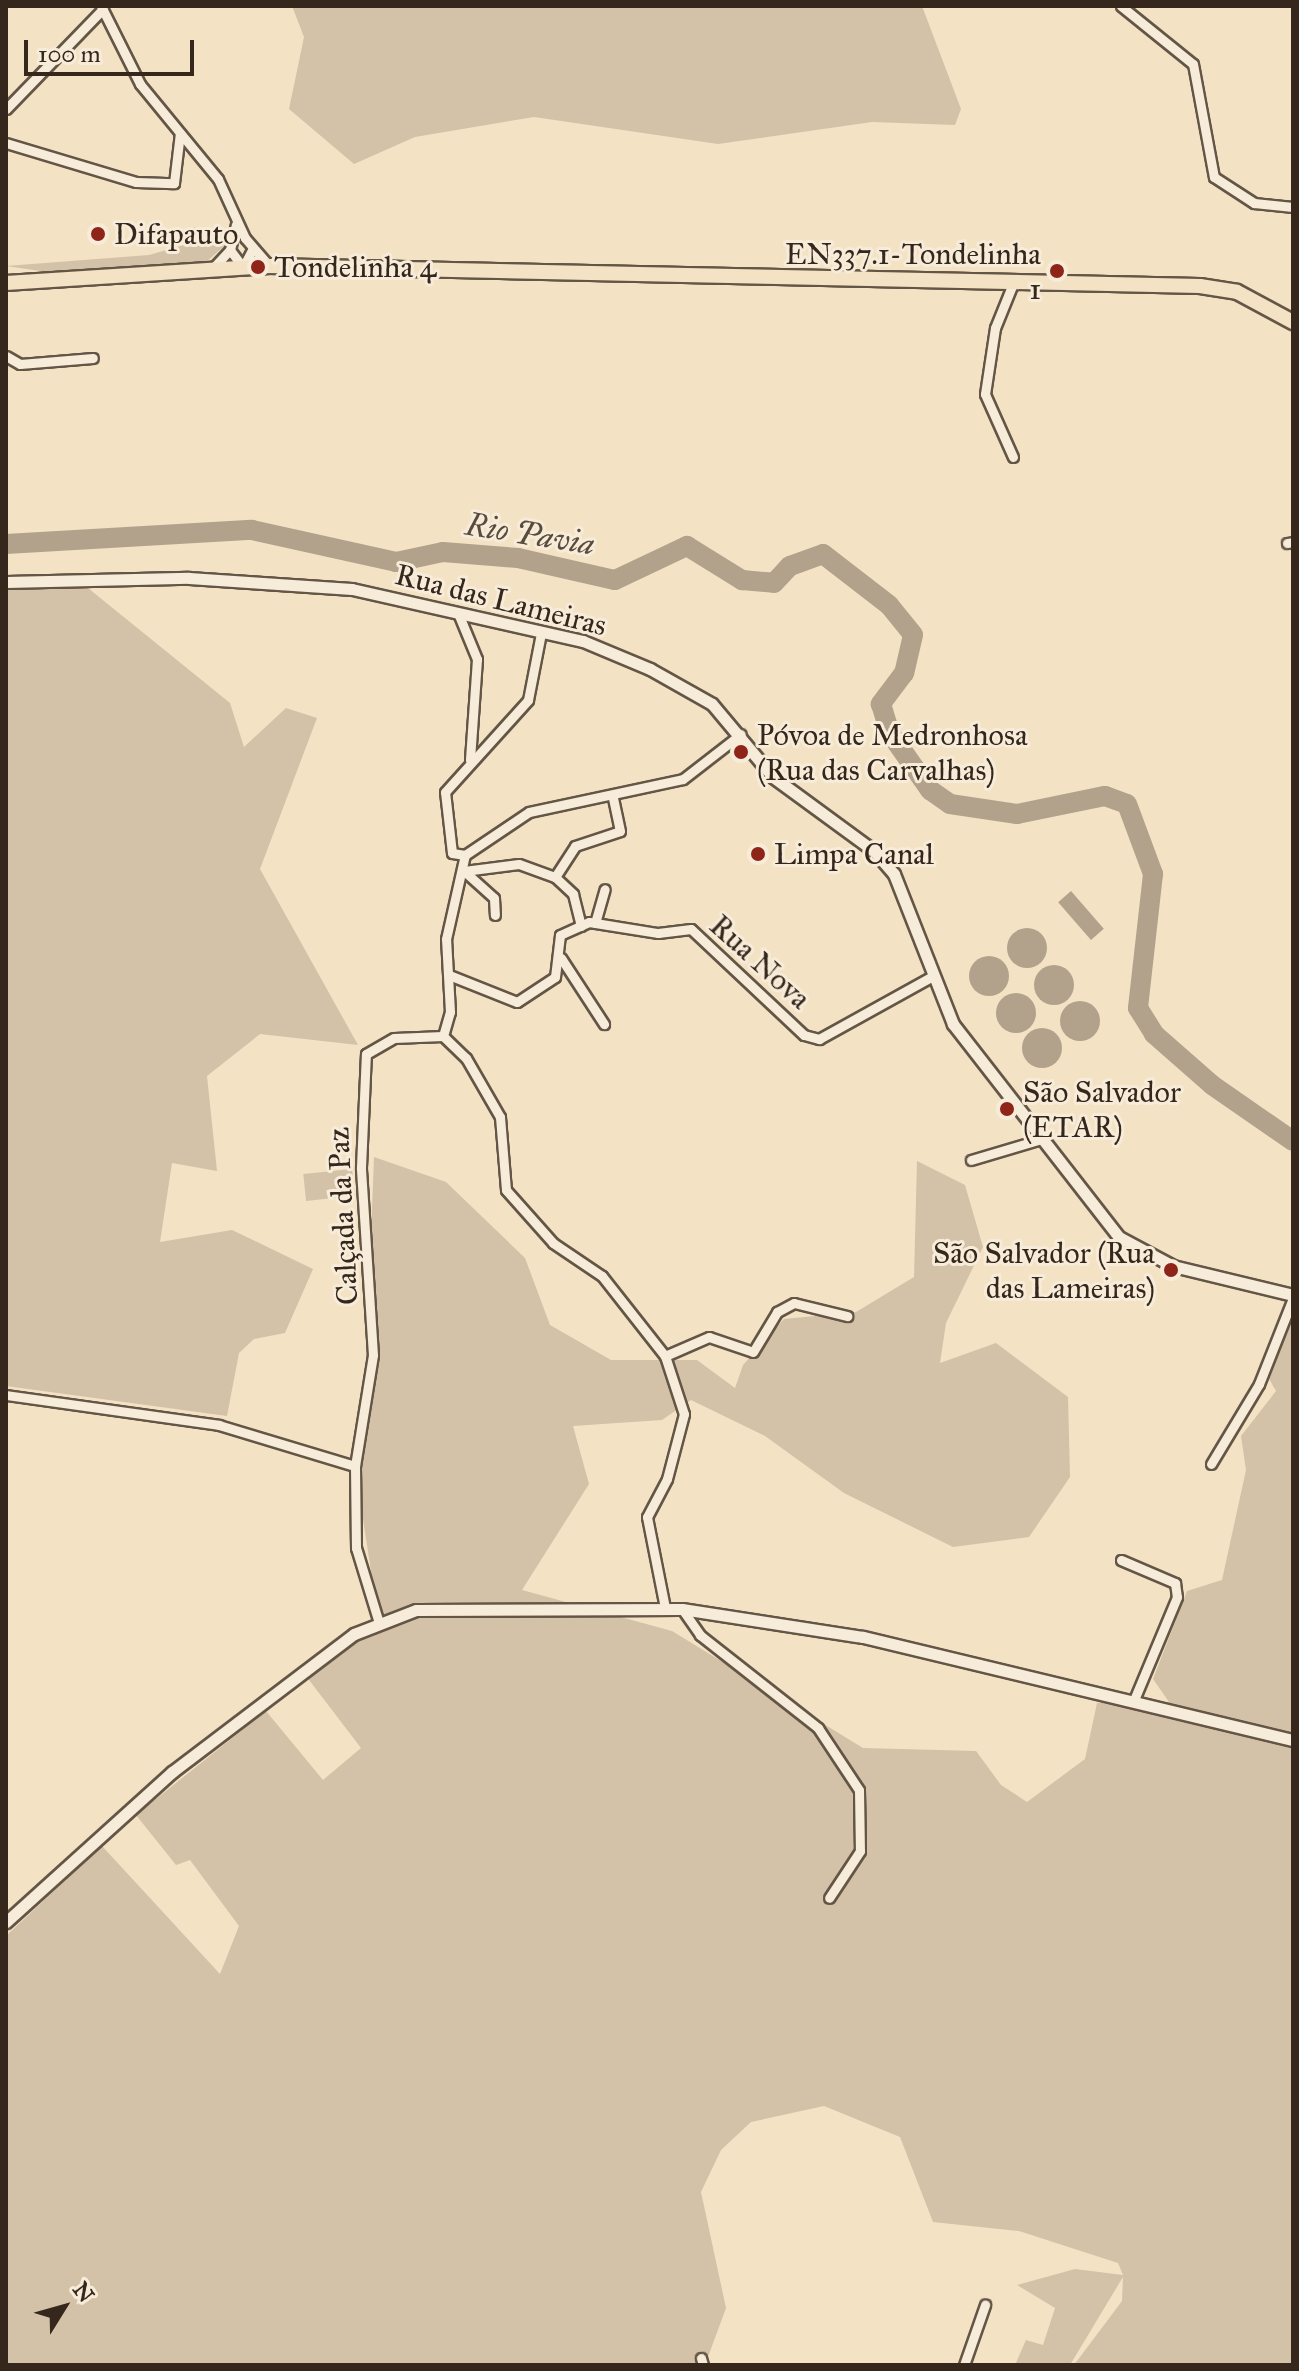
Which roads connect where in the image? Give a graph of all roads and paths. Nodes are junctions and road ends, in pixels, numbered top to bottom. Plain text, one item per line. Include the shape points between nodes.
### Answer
1 (1121, 6) edge
2 (102, 8) edge
3 (6, 109) edge
4 (180, 133) junction
5 (6, 143) edge
6 (1293, 207) edge
7 (237, 222) junction
8 (253, 248) junction
9 (230, 250) junction
10 (269, 266) junction
11 (243, 267) junction
12 (212, 269) junction
13 (1014, 281) junction
14 (6, 283) edge
15 (1293, 322) edge
16 (6, 356) edge
17 (93, 358) dead end
18 (1013, 457) dead end
19 (6, 582) edge
20 (458, 613) junction
21 (541, 633) junction
22 (741, 734) junction
23 (470, 760) junction
24 (613, 798) junction
25 (465, 855) junction
26 (464, 871) junction
27 (555, 877) junction
28 (605, 889) dead end
29 (495, 915) dead end
30 (595, 923) junction
31 (581, 926) junction
32 (561, 958) junction
33 (449, 975) junction
34 (931, 977) junction
35 (604, 1024) dead end
36 (443, 1036) junction
37 (1038, 1140) junction
38 (971, 1160) dead end
39 (1293, 1297) edge
40 (847, 1316) dead end
41 (665, 1356) junction
42 (6, 1395) edge
43 (1211, 1464) dead end
44 (355, 1466) junction
45 (1121, 1560) dead end
46 (665, 1608) junction
47 (682, 1609) junction
48 (379, 1623) junction
49 (1133, 1702) junction
50 (1293, 1740) edge
51 (829, 1898) dead end
52 (6, 1922) edge
53 (985, 2305) dead end
54 (964, 2365) edge

1 - 6 street via 1193,64 1214,177 1254,203
2 - 3 street
2 - 4 street via 123,58
4 - 5 street via 174,183 136,182
4 - 7 street via 218,179
7 - 8 street
7 - 9 street
8 - 10 street
8 - 11 street
9 - 11 street
9 - 12 street
10 - 11 main road
10 - 13 main road
11 - 12 main road
12 - 14 main road
13 - 15 main road via 1219,288
13 - 18 street via 995,328 985,394
16 - 17 street via 30,364
19 - 20 street, Rua das Lameiras via 189,578 358,590
20 - 21 street, Rua das Lameiras
20 - 23 street via 477,659
21 - 22 street, Rua das Lameiras via 650,669 712,704
21 - 23 street via 528,700
22 - 24 street via 683,779
22 - 34 street, Rua das Lameiras via 773,777 874,851 894,874
23 - 25 street via 445,792 452,853
24 - 25 street via 529,812
24 - 27 street via 620,831 575,846
25 - 26 street
26 - 27 street via 519,864
26 - 29 street via 494,898
26 - 33 street via 446,939
27 - 31 street via 573,894
28 - 30 street
30 - 31 street, Rua Nova
30 - 34 street, Rua Nova via 658,933 691,929 804,1035 819,1039
31 - 32 street via 560,935
32 - 33 street via 547,986 517,1002
32 - 35 street
33 - 36 street
34 - 37 street, Rua das Lameiras via 953,1024
36 - 41 street via 466,1058 500,1117 506,1190 553,1243 602,1276
36 - 44 street, Calçada da Paz via 394,1038 366,1054 361,1070 373,1355
37 - 38 street
37 - 39 street, Rua das Lameiras via 1091,1209 1138,1250
39 - 43 street via 1259,1384
40 - 41 street via 794,1303 777,1312 753,1352 709,1337
41 - 46 street via 684,1414 667,1479 647,1517
42 - 44 street via 219,1425
44 - 48 street, Calçada da Paz via 356,1548
45 - 49 street via 1175,1583 1177,1597
46 - 47 street
46 - 48 street via 416,1610
47 - 49 street via 863,1637
47 - 51 street via 700,1635 818,1728 859,1790 860,1851
48 - 52 street via 172,1772
49 - 50 street
53 - 54 street

